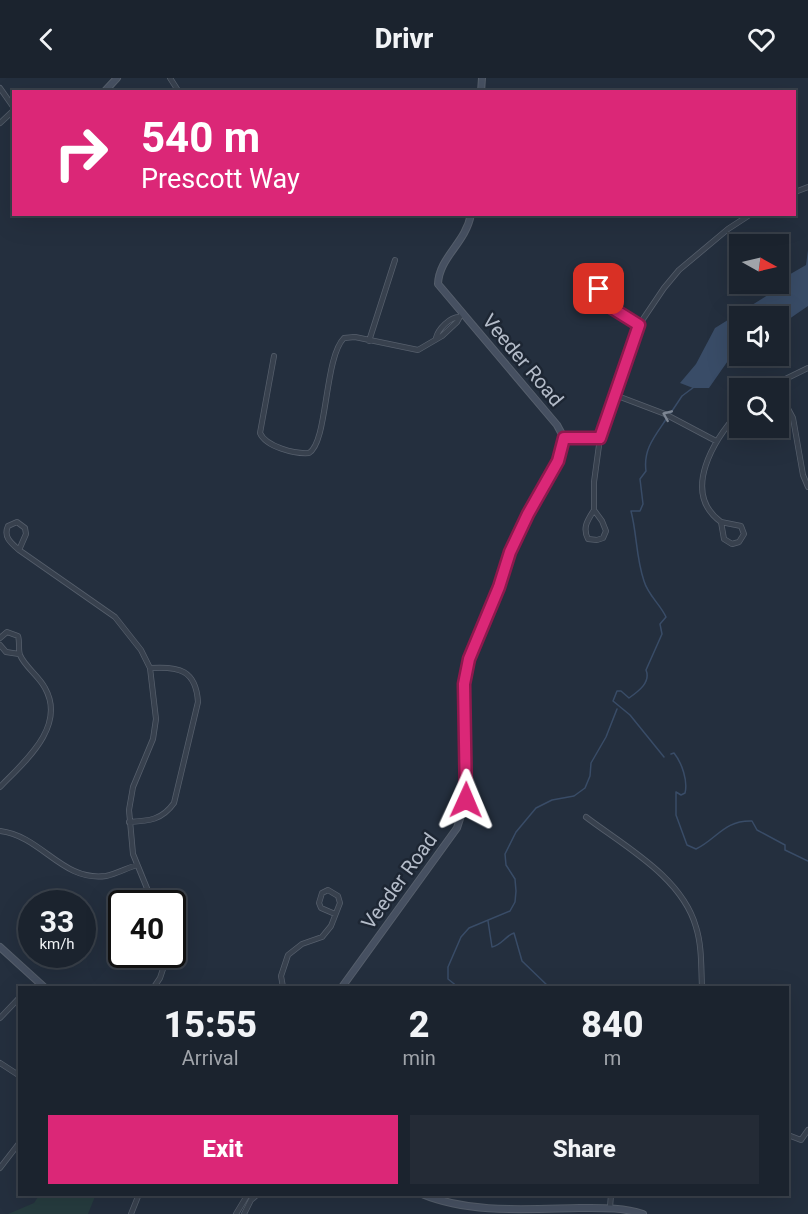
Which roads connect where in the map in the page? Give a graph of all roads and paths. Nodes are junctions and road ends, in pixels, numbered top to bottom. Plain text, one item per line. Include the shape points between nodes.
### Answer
1 (117, 78) edge
2 (0, 88) edge
3 (106, 90) edge
4 (12, 106) edge
5 (12, 111) edge
6 (0, 123) edge
7 (470, 216) edge
8 (748, 216) edge
9 (395, 260) dead end
10 (607, 305) junction
11 (460, 315) junction
12 (639, 325) junction
13 (369, 340) junction
14 (274, 356) dead end
15 (808, 368) edge
16 (789, 380) edge
17 (615, 395) junction
18 (789, 410) edge
19 (729, 425) edge
20 (564, 438) junction
21 (600, 438) junction
22 (716, 441) junction
23 (808, 487) edge
24 (594, 510) junction
25 (721, 522) junction
26 (19, 550) junction
27 (0, 638) edge
28 (0, 645) edge
29 (19, 654) junction
30 (150, 668) junction
31 (0, 787) edge
32 (586, 817) dead end
33 (129, 822) junction
34 (0, 831) edge
35 (137, 865) junction
36 (148, 890) edge
37 (335, 914) junction
38 (0, 947) edge
39 (163, 968) edge
40 (37, 981) junction
41 (32, 986) edge
42 (43, 986) edge
43 (155, 986) edge
44 (283, 986) edge
45 (343, 986) edge
46 (702, 986) edge
47 (18, 1000) edge
48 (0, 1018) edge
49 (0, 1064) edge
50 (18, 1075) edge
51 (808, 1130) edge
52 (789, 1136) edge
53 (18, 1145) edge
54 (0, 1168) edge
55 (138, 1196) edge
56 (247, 1196) edge
57 (256, 1196) edge
58 (428, 1196) edge
59 (610, 1196) edge
60 (610, 1208) junction
61 (511, 1211) edge
62 (131, 1214) edge
63 (236, 1214) edge
64 (244, 1214) edge
65 (643, 1214) edge

1 - 3 street
2 - 4 street
5 - 6 street
7 - 11 street, Veeder Road via 462,241 438,274 438,284
8 - 12 street via 680,270
9 - 13 street
10 - 10 street via 599,289 586,291 587,307
10 - 12 street
11 - 13 street via 442,336 418,350
11 - 20 street, Veeder Road via 557,424
12 - 17 street
13 - 14 street via 350,337 341,342 323,407 318,444 309,453 271,445 260,434
15 - 16 street
17 - 21 street
22 -> 17 street via 665,414
18 - 23 street
19 - 22 street
20 - 21 street
20 - 45 street, Veeder Road via 558,461 513,544 467,666 466,800 460,822 438,858
21 - 24 street
22 - 25 street via 702,488 711,513
24 - 24 street via 606,531 597,540 588,539 585,532
25 - 25 street via 741,526 744,534 740,542 732,544 724,539
26 - 26 street via 26,534 16,522 6,531 7,538
26 - 30 street via 115,617
27 - 29 street via 7,632 18,636
28 - 29 street via 6,652
29 - 31 street via 47,692 50,710 46,732 35,750
30 - 33 street via 156,719 153,739 130,799
30 - 33 street via 171,667 186,672 197,685 198,702 174,803 163,816
32 - 46 street via 665,879 688,907 700,945
33 - 35 street
34 - 35 street via 30,841 79,875 107,876
35 - 36 street
37 - 37 street via 340,903 338,896 328,890 322,892 321,908
37 - 44 street via 322,937 302,944 288,955 281,976
38 - 40 street
39 - 43 street
40 - 41 street
40 - 42 street
47 - 48 street
49 - 50 street
51 - 52 street via 801,1140
53 - 54 street
55 - 62 street
56 - 63 street
57 - 64 street
58 - 61 street via 454,1204
59 - 60 street
60 - 61 street
60 - 65 street

